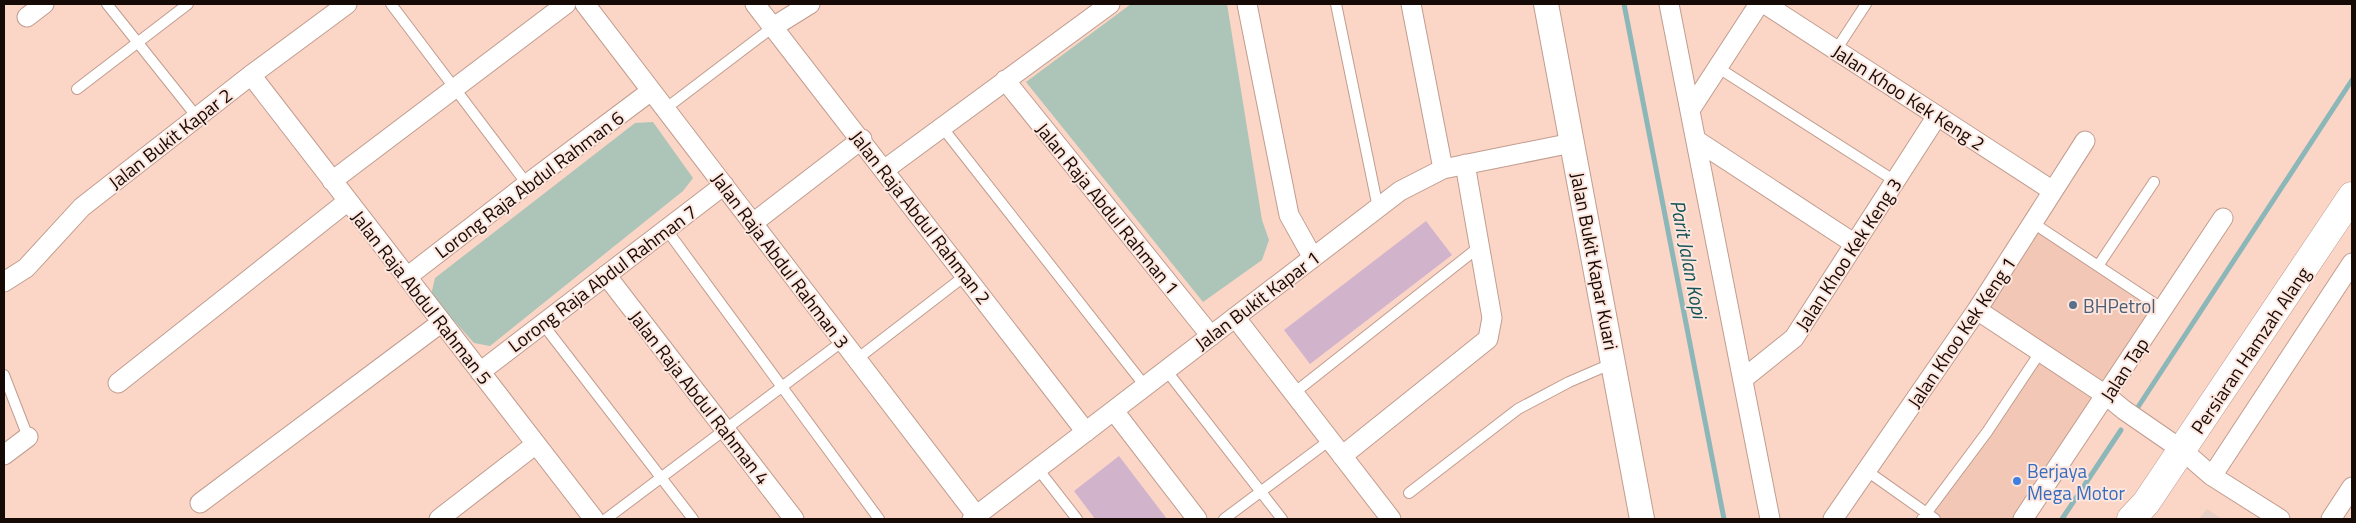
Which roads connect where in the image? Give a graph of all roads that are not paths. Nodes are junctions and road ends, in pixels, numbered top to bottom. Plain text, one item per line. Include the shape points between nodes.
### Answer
1 (44, 4) edge
2 (107, 4) edge
3 (188, 4) edge
4 (347, 4) edge
5 (391, 4) edge
6 (566, 4) edge
7 (585, 4) edge
8 (755, 4) edge
9 (810, 4) edge
10 (1110, 4) edge
11 (1247, 4) edge
12 (1336, 4) edge
13 (1411, 4) edge
14 (1546, 4) edge
15 (1669, 4) edge
16 (1759, 4) edge
17 (1765, 4) edge
18 (1866, 4) edge
19 (27, 17) dead end
20 (773, 27) junction
21 (138, 41) junction
22 (1836, 50) junction
23 (1717, 67) junction
24 (251, 75) junction
25 (1005, 80) junction
26 (455, 88) junction
27 (77, 90) dead end
28 (652, 91) junction
29 (666, 109) junction
30 (1690, 110) junction
31 (1937, 116) junction
32 (197, 117) junction
33 (942, 127) junction
34 (862, 140) junction
35 (1696, 140) junction
36 (2084, 142) dead end
37 (1572, 143) junction
38 (1465, 164) junction
39 (1443, 169) junction
40 (884, 170) junction
41 (1895, 180) junction
42 (332, 181) junction
43 (2154, 182) dead end
44 (527, 184) junction
45 (724, 186) junction
46 (2053, 191) junction
47 (2352, 196) edge
48 (348, 201) junction
49 (1378, 208) junction
50 (2223, 218) dead end
51 (753, 223) junction
52 (2033, 223) junction
53 (666, 229) junction
54 (1855, 244) junction
55 (1479, 246) junction
56 (1313, 258) junction
57 (2352, 263) edge
58 (2098, 266) junction
59 (606, 275) junction
60 (966, 275) junction
61 (407, 277) junction
62 (4, 282) edge
63 (2163, 309) junction
64 (1977, 310) junction
65 (1235, 318) junction
66 (442, 322) junction
67 (542, 323) junction
68 (1211, 336) junction
69 (843, 341) junction
70 (2041, 351) junction
71 (857, 359) junction
72 (1614, 363) junction
73 (1166, 370) junction
74 (480, 372) junction
75 (4, 375) edge
76 (1743, 379) junction
77 (118, 383) dead end
78 (1145, 386) junction
79 (782, 387) junction
80 (1294, 393) junction
81 (2107, 396) junction
82 (1114, 411) junction
83 (726, 429) junction
84 (1086, 432) junction
85 (28, 438) joint
86 (1330, 440) junction
87 (536, 444) junction
88 (2182, 450) junction
89 (4, 455) edge
90 (1342, 456) junction
91 (1038, 469) junction
92 (1867, 471) junction
93 (2212, 476) junction
94 (661, 477) junction
95 (2352, 487) edge
96 (1261, 492) junction
97 (1409, 493) dead end
98 (200, 503) dead end
99 (2138, 514) edge
100 (1928, 517) edge
101 (976, 518) edge
102 (439, 519) edge
103 (594, 519) edge
104 (606, 519) edge
105 (693, 519) edge
106 (794, 519) edge
107 (879, 519) edge
108 (1077, 519) edge
109 (1197, 519) edge
110 (1224, 519) edge
111 (1282, 519) edge
112 (1391, 519) edge
113 (1642, 519) edge
114 (1770, 519) edge
115 (1833, 519) edge
116 (2023, 519) edge
117 (2280, 519) edge
118 (2331, 519) edge

1 - 19 street
2 - 21 lane
3 - 21 lane
4 - 24 street, Jalan Bukit Kapar 2
5 - 26 lane
6 - 26 street
7 - 28 street, Jalan Raja Abdul Rahman 3
8 - 20 street, Jalan Raja Abdul Rahman 2
9 - 20 street
10 - 25 street
11 - 56 street via 1289,215
12 - 49 lane
13 - 39 street
14 - 37 street, Jalan Bukit Kapar Kuari
15 - 30 street
16 - 23 street
17 - 22 street, Jalan Khoo Kek Keng 2
18 - 22 lane
20 - 29 lane
20 - 34 street, Jalan Raja Abdul Rahman 2
21 - 27 lane
21 - 32 lane
22 - 31 street, Jalan Khoo Kek Keng 2
23 - 30 street
23 - 41 lane
24 - 32 street, Jalan Bukit Kapar 2
24 - 42 street, Jalan Raja Abdul Rahman 5
25 - 33 street
25 - 68 street, Jalan Raja Abdul Rahman 1
26 - 42 street
26 - 44 lane
28 - 29 street, Jalan Raja Abdul Rahman 3
28 - 44 street, Lorong Raja Abdul Rahman 6
29 - 45 street, Jalan Raja Abdul Rahman 3
30 - 35 street
31 - 41 street, Jalan Khoo Kek Keng 3
31 - 46 street, Jalan Khoo Kek Keng 2
32 - 62 street, Jalan Bukit Kapar 2 via 82,207 26,268
33 - 40 street
33 - 78 lane
34 - 40 street, Jalan Raja Abdul Rahman 2
34 - 51 street
35 - 54 street
35 - 76 street
36 - 46 street, Jalan Khoo Kek Keng 1
37 - 38 street, Jalan Bukit Kapar 1
37 - 72 street, Jalan Bukit Kapar Kuari
38 - 39 street, Jalan Bukit Kapar 1
38 - 55 street
39 - 49 street, Jalan Bukit Kapar 1 via 1400,191
40 - 60 street, Jalan Raja Abdul Rahman 2
41 - 54 street, Jalan Khoo Kek Keng 3
42 - 48 street, Jalan Raja Abdul Rahman 5
43 - 58 lane
44 - 61 street, Lorong Raja Abdul Rahman 6
45 - 51 street, Jalan Raja Abdul Rahman 3
45 - 53 street, Lorong Raja Abdul Rahman 7
46 - 52 street, Jalan Khoo Kek Keng 1
47 - 88 main road, Persiaran Hamzah Alang
48 - 61 street, Jalan Raja Abdul Rahman 5
48 - 77 street
49 - 56 street, Jalan Bukit Kapar 1
50 - 63 street, Jalan Tap
51 - 69 street, Jalan Raja Abdul Rahman 3
52 - 58 lane
52 - 64 street, Jalan Khoo Kek Keng 1
53 - 59 street, Lorong Raja Abdul Rahman 7
53 - 79 lane
54 - 76 street, Jalan Khoo Kek Keng 3 via 1794,338
55 - 80 lane
55 - 90 street via 1492,318 1488,340
56 - 65 street, Jalan Bukit Kapar 1
57 - 93 street
58 - 63 lane
59 - 67 street, Lorong Raja Abdul Rahman 7
59 - 83 street, Jalan Raja Abdul Rahman 4
60 - 71 lane
60 - 84 street, Jalan Raja Abdul Rahman 2
61 - 66 street, Jalan Raja Abdul Rahman 5
63 - 81 street, Jalan Tap
64 - 70 street
64 - 92 street, Jalan Khoo Kek Keng 1
65 - 68 street, Jalan Bukit Kapar 1
65 - 80 street
66 - 74 street, Jalan Raja Abdul Rahman 5
66 - 98 street
67 - 74 street, Lorong Raja Abdul Rahman 7
67 - 94 lane
68 - 73 street, Jalan Bukit Kapar 1
69 - 71 street, Jalan Raja Abdul Rahman 3
69 - 79 lane
70 - 81 street
70 - 100 lane
71 - 101 street, Jalan Raja Abdul Rahman 3
72 - 97 lane via 1568,382 1518,409
72 - 113 street, Jalan Bukit Kapar Kuari
73 - 78 street, Jalan Bukit Kapar 1
73 - 96 lane
74 - 87 street, Jalan Raja Abdul Rahman 5
75 - 85 lane
76 - 114 street
78 - 82 street, Jalan Bukit Kapar 1
79 - 83 lane
79 - 107 lane
80 - 86 street
81 - 88 street
81 - 116 street, Jalan Tap
82 - 84 street, Jalan Bukit Kapar 1
82 - 109 street
83 - 94 lane
83 - 106 street, Jalan Raja Abdul Rahman 4
84 - 91 street, Jalan Bukit Kapar 1
85 - 89 street
86 - 90 street
86 - 96 lane
87 - 102 street
87 - 103 street, Jalan Raja Abdul Rahman 5
88 - 93 street
88 - 99 main road, Persiaran Hamzah Alang
90 - 112 street
91 - 101 street, Jalan Bukit Kapar 1
91 - 108 lane
92 - 100 lane
92 - 115 street, Jalan Khoo Kek Keng 1
93 - 117 street
94 - 104 lane
94 - 105 lane
95 - 118 street
96 - 110 lane
96 - 111 lane

